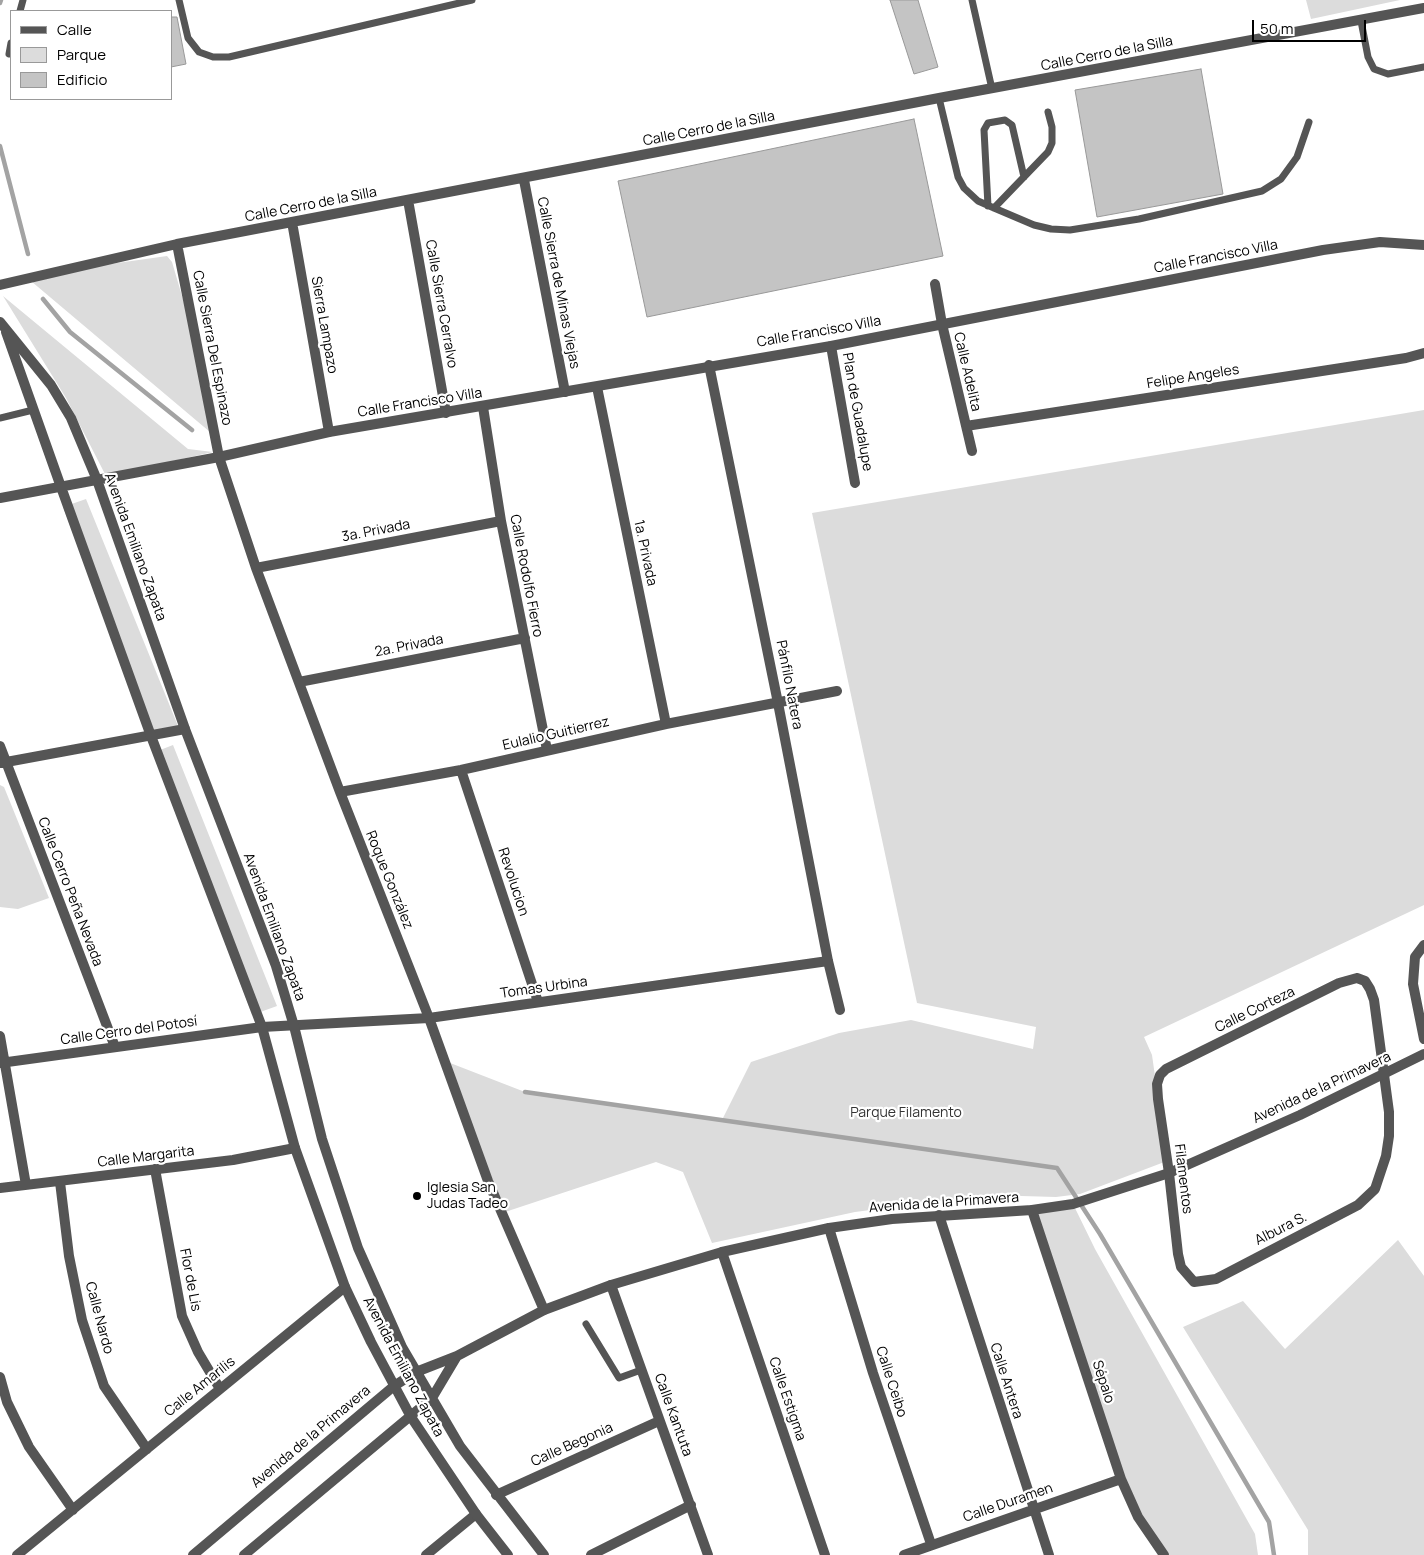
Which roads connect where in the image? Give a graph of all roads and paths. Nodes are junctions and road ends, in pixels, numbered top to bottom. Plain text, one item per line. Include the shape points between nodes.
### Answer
1 (179, 0) edge
2 (472, 0) edge
3 (972, 0) edge
4 (1424, 8) edge
5 (1361, 21) junction
6 (10, 49) edge
7 (9, 54) dead end
8 (1424, 67) edge
9 (992, 89) junction
10 (939, 98) junction
11 (1048, 112) dead end
12 (1309, 122) dead end
13 (1024, 177) junction
14 (524, 180) junction
15 (408, 200) junction
16 (991, 207) junction
17 (292, 222) junction
18 (177, 244) junction
19 (1424, 245) edge
20 (935, 284) dead end
21 (0, 285) edge
22 (2, 324) edge
23 (942, 324) junction
24 (831, 346) junction
25 (1424, 353) edge
26 (709, 365) junction
27 (596, 387) junction
28 (565, 392) junction
29 (483, 407) junction
30 (33, 410) junction
31 (446, 413) junction
32 (0, 418) edge
33 (966, 426) junction
34 (329, 432) junction
35 (972, 451) dead end
36 (219, 457) junction
37 (97, 480) junction
38 (855, 482) dead end
39 (61, 487) junction
40 (0, 498) edge
41 (501, 522) junction
42 (256, 568) junction
43 (525, 638) junction
44 (298, 682) junction
45 (837, 692) dead end
46 (778, 703) junction
47 (666, 724) junction
48 (185, 729) junction
49 (151, 736) junction
50 (0, 746) edge
51 (547, 750) junction
52 (3, 762) edge
53 (461, 770) junction
54 (340, 792) junction
55 (1424, 945) edge
56 (828, 961) junction
57 (538, 1002) junction
58 (840, 1010) dead end
59 (430, 1018) junction
60 (294, 1026) junction
61 (262, 1028) junction
62 (0, 1036) edge
63 (1424, 1039) edge
64 (115, 1047) junction
65 (1421, 1056) edge
66 (2, 1062) edge
67 (1389, 1072) junction
68 (1160, 1075) joint
69 (295, 1148) junction
70 (155, 1169) junction
71 (1170, 1173) junction
72 (60, 1182) junction
73 (26, 1185) junction
74 (0, 1188) edge
75 (1032, 1210) junction
76 (939, 1215) junction
77 (828, 1228) junction
78 (722, 1252) junction
79 (1194, 1282) joint
80 (611, 1285) junction
81 (345, 1286) junction
82 (544, 1310) junction
83 (586, 1324) dead end
84 (457, 1356) junction
85 (641, 1370) junction
86 (416, 1372) junction
87 (0, 1378) edge
88 (394, 1386) junction
89 (220, 1389) junction
90 (432, 1398) junction
91 (411, 1417) junction
92 (659, 1421) junction
93 (146, 1449) junction
94 (1122, 1478) junction
95 (496, 1495) junction
96 (691, 1505) junction
97 (1033, 1508) junction
98 (73, 1510) junction
99 (476, 1514) junction
100 (931, 1544) junction
101 (921, 1552) edge
102 (17, 1555) edge
103 (193, 1555) edge
104 (244, 1555) edge
105 (426, 1555) edge
106 (508, 1555) edge
107 (544, 1555) edge
108 (591, 1555) edge
109 (708, 1555) edge
110 (825, 1555) edge
111 (904, 1555) edge
112 (1049, 1555) edge
113 (1164, 1555) edge

1 - 2 lane via 188,38 199,52 213,57 229,57
3 - 9 lane
4 - 5 street, Calle Cerro de la Silla
5 - 8 lane via 1368,57 1374,69 1388,74
5 - 9 street, Calle Cerro de la Silla
6 - 7 lane
9 - 10 street, Calle Cerro de la Silla
10 - 14 street, Calle Cerro de la Silla
10 - 16 lane via 958,177 970,195
11 - 13 lane via 1052,143 1042,160
12 - 16 lane via 1296,158 1281,179 1262,191 1240,198 1070,230 1034,225
13 - 16 lane
13 - 16 lane via 1012,125 1004,120 988,123 984,130
14 - 15 street, Calle Cerro de la Silla
14 - 28 street, Calle Sierra de Minas Viejas
15 - 17 street, Calle Cerro de la Silla
15 - 31 street, Calle Sierra Cerralvo
17 - 18 street, Calle Cerro de la Silla
17 - 34 street, Sierra Lampazo
18 - 21 street, Calle Cerro de la Silla
18 - 36 street, Calle Sierra Del Espinazo
19 - 23 street, Calle Francisco Villa via 1380,242 1346,246
20 - 23 street, Calle Adelita
22 - 30 street, Avenida Emiliano Zapata
22 - 37 street, Avenida Emiliano Zapata via 51,385 71,418
23 - 24 street, Calle Francisco Villa
23 - 33 street, Calle Adelita
24 - 26 street, Calle Francisco Villa
24 - 38 street, Plan de Guadalupe
25 - 33 street, Felipe Angeles
26 - 27 street, Calle Francisco Villa
26 - 46 street, Pánfilo Natera
27 - 28 street, Calle Francisco Villa
27 - 47 street, 1a. Privada
28 - 29 street, Calle Francisco Villa
29 - 31 street, Calle Francisco Villa
29 - 41 street, Calle Rodolfo Fierro
30 - 32 lane
30 - 39 street, Avenida Emiliano Zapata
31 - 34 street, Calle Francisco Villa
33 - 35 street, Calle Adelita
34 - 36 street, Calle Francisco Villa
36 - 37 street, Calle Francisco Villa
36 - 42 street, Roque González
37 - 39 street, Calle Francisco Villa
37 - 48 street, Avenida Emiliano Zapata
39 - 40 street, Calle Francisco Villa
39 - 49 street, Avenida Emiliano Zapata
41 - 42 street, 3a. Privada
41 - 43 street, Calle Rodolfo Fierro
42 - 44 street, Roque González
43 - 44 street, 2a. Privada
43 - 51 street, Calle Rodolfo Fierro
44 - 54 street, Roque González
45 - 46 street, Eulalio Guitierrez
46 - 47 street, Eulalio Guitierrez
46 - 56 street, Pánfilo Natera
47 - 51 street, Eulalio Guitierrez
48 - 49 street
48 - 60 street, Avenida Emiliano Zapata via 276,966
49 - 52 street
49 - 61 street, Avenida Emiliano Zapata
50 - 52 street, Calle Cerro Peña Nevada
51 - 53 street, Eulalio Guitierrez
52 - 64 street, Calle Cerro Peña Nevada
53 - 54 street, Eulalio Guitierrez
53 - 57 street, Revolucion
54 - 59 street, Roque González
55 - 63 street via 1415,957 1412,984
56 - 57 street, Tomas Urbina
56 - 58 street, Pánfilo Natera
57 - 59 street, Tomas Urbina
59 - 60 street, Tomas Urbina
59 - 82 street, Roque González via 488,1181
60 - 61 street, Tomas Urbina
60 - 86 street, Avenida Emiliano Zapata via 340,1199 362,1257
61 - 64 street, Calle Cerro del Potosí
61 - 69 street, Avenida Emiliano Zapata
62 - 66 street
64 - 66 street, Calle Cerro del Potosí
65 - 67 street, Avenida de la Primavera
66 - 73 street
67 - 68 street, Calle Corteza via 1374,1000 1365,981 1357,978 1338,983 1166,1068
67 - 71 street, Avenida de la Primavera
67 - 79 street, Albura S. via 1389,1136 1375,1189 1358,1205 1216,1278
68 - 71 street, Filamentos via 1158,1099
69 - 70 street, Calle Margarita via 233,1160
69 - 81 street, Avenida Emiliano Zapata
70 - 72 street, Calle Margarita
70 - 89 street, Flor de Lis via 182,1316
71 - 75 street, Avenida de la Primavera via 1073,1204
71 - 79 street, Filamentos via 1181,1267
72 - 73 street, Calle Margarita
72 - 93 street, Calle Nardo via 69,1256 82,1320 104,1386
73 - 74 street, Calle Margarita
75 - 76 street, Avenida de la Primavera
75 - 94 street, Sépalo
76 - 77 street, Avenida de la Primavera
76 - 97 street, Calle Antera
77 - 78 street, Avenida de la Primavera
77 - 100 street, Calle Ceibo
78 - 80 street, Avenida de la Primavera
78 - 110 street, Calle Estigma
80 - 82 street, Avenida de la Primavera
80 - 85 street, Calle Kantuta
81 - 88 street, Avenida Emiliano Zapata
81 - 89 street, Calle Amarilis
82 - 84 street, Avenida de la Primavera
83 - 85 lane via 619,1378
84 - 86 street, Avenida de la Primavera
84 - 90 street
85 - 92 street, Calle Kantuta
86 - 88 street, Avenida de la Primavera
86 - 90 street, Avenida Emiliano Zapata
87 - 98 street via 7,1402 29,1447
88 - 91 street, Avenida Emiliano Zapata
88 - 103 street, Avenida de la Primavera
89 - 93 street, Calle Amarilis
90 - 91 street
90 - 95 street, Avenida Emiliano Zapata via 460,1446
91 - 99 street, Avenida Emiliano Zapata
91 - 104 street
92 - 95 street, Calle Begonia
92 - 96 street, Calle Kantuta
93 - 98 street, Calle Amarilis
94 - 97 street, Calle Duramen
94 - 113 street, Sépalo via 1138,1516
95 - 107 street, Avenida Emiliano Zapata
96 - 108 street
96 - 109 street, Calle Kantuta
97 - 100 street, Calle Duramen
97 - 112 street, Calle Antera
98 - 102 street, Calle Amarilis
99 - 105 street
99 - 106 street, Avenida Emiliano Zapata
100 - 101 street, Calle Duramen
101 - 111 street, Calle Duramen

